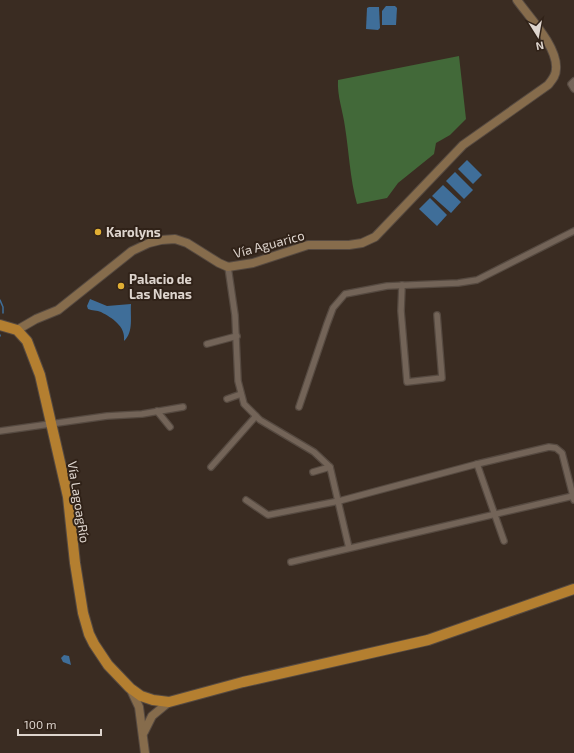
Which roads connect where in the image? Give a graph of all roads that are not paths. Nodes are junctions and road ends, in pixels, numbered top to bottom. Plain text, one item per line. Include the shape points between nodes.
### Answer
1 (517, 0) edge
2 (574, 81) edge
3 (574, 89) edge
4 (574, 231) edge
5 (228, 266) junction
6 (402, 285) junction
7 (437, 315) dead end
8 (0, 325) edge
9 (17, 330) junction
10 (237, 336) junction
11 (207, 344) dead end
12 (240, 394) junction
13 (227, 399) dead end
14 (183, 407) dead end
15 (299, 407) dead end
16 (157, 412) junction
17 (256, 416) junction
18 (52, 423) junction
19 (170, 427) dead end
20 (0, 431) edge
21 (477, 464) junction
22 (211, 467) dead end
23 (330, 467) junction
24 (313, 472) dead end
25 (574, 498) edge
26 (246, 500) dead end
27 (339, 501) junction
28 (495, 515) junction
29 (504, 541) dead end
30 (349, 548) junction
31 (291, 562) dead end
32 (574, 589) edge
33 (130, 688) junction
34 (169, 702) junction
35 (144, 733) junction
36 (146, 753) edge

1 - 5 street, Vía Aguarico via 551,47 555,57 557,68 548,85 463,145 375,237 349,245 308,245 253,263
2 - 3 street via 571,84
4 - 6 street via 477,280
5 - 9 street, Vía Aguarico via 219,264 175,239 149,243 132,251 58,310
5 - 10 street
6 - 7 street via 401,312 407,382 442,378
6 - 15 street via 345,294 333,308
8 - 9 highway
9 - 18 highway, Vía LagoagRío via 27,341 32,352
10 - 11 street
10 - 12 street
12 - 13 street
12 - 17 street via 244,404
14 - 16 street
16 - 18 street
16 - 19 street
17 - 22 street
17 - 23 street via 314,452
18 - 20 street
18 - 33 highway, Vía LagoagRío via 68,497 75,563 86,625 99,653
21 - 25 street via 549,447 556,448 562,453
21 - 27 street
21 - 28 street
23 - 24 street
23 - 27 street
25 - 28 street
26 - 27 street via 268,515
27 - 30 street
28 - 29 street
28 - 30 street
30 - 31 street
32 - 34 highway via 428,640 243,682
33 - 34 highway, Vía LagoagRío via 148,699
33 - 35 street via 140,707
34 - 35 street via 152,716
35 - 36 street

